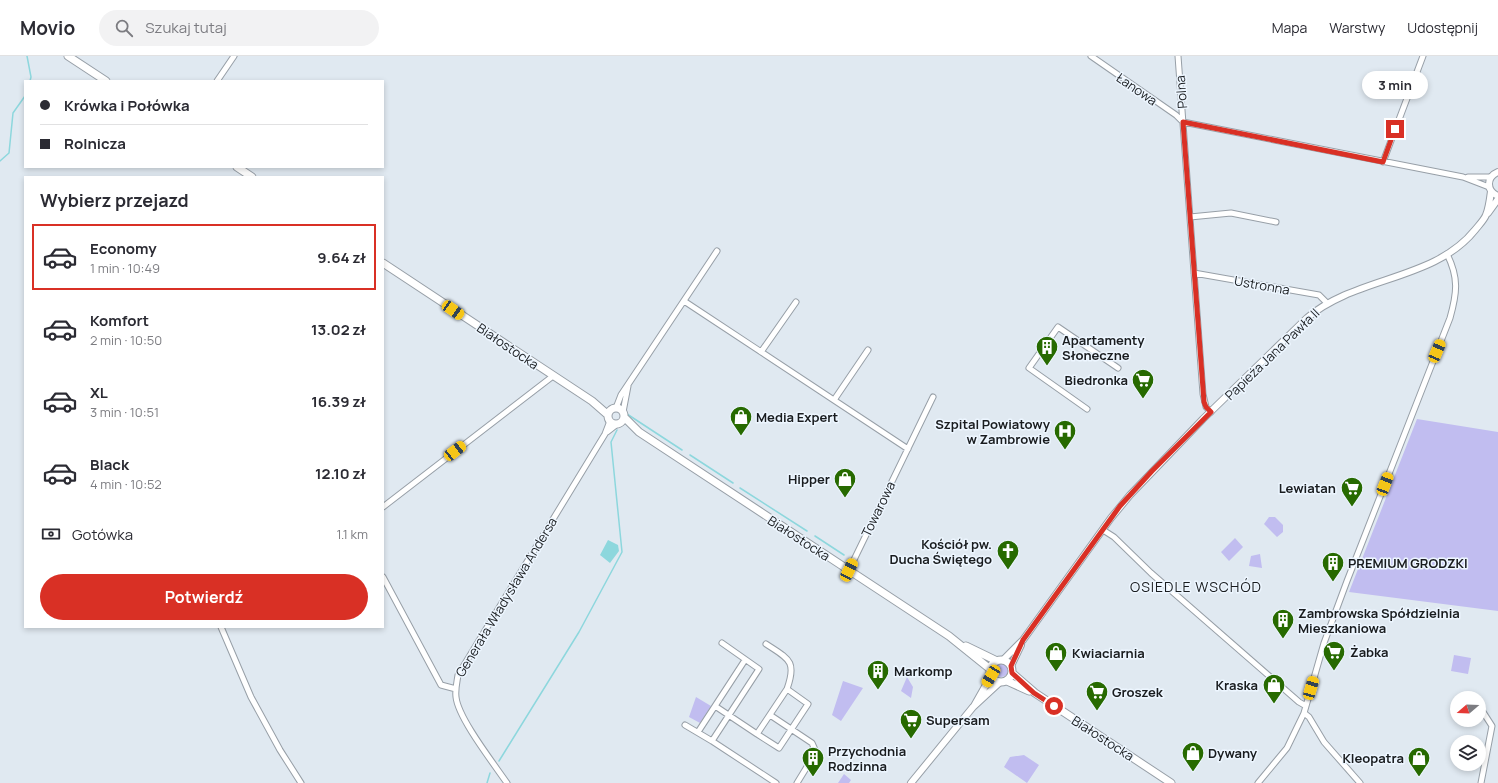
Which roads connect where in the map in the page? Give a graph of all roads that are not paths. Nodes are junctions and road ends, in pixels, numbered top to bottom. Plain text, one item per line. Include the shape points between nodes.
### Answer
1 (68, 56) edge
2 (234, 56) edge
3 (1091, 56) edge
4 (1178, 56) edge
5 (1423, 56) edge
6 (104, 80) edge
7 (218, 80) edge
8 (1183, 122) junction
9 (1383, 162) junction
10 (238, 168) edge
11 (1498, 172) edge
12 (250, 176) edge
13 (1463, 177) junction
14 (1491, 177) junction
15 (1490, 189) junction
16 (1498, 196) edge
17 (1498, 200) edge
18 (1486, 216) junction
19 (1190, 217) junction
20 (1276, 222) dead end
21 (717, 251) dead end
22 (1447, 254) junction
23 (384, 264) edge
24 (1194, 273) junction
25 (684, 301) junction
26 (796, 302) dead end
27 (1327, 303) junction
28 (868, 350) dead end
29 (761, 352) junction
30 (1118, 368) dead end
31 (553, 376) junction
32 (629, 384) junction
33 (933, 397) dead end
34 (834, 400) junction
35 (592, 401) junction
36 (615, 409) junction
37 (1086, 409) dead end
38 (1211, 412) junction
39 (624, 415) junction
40 (613, 422) junction
41 (639, 432) junction
42 (908, 449) junction
43 (384, 506) edge
44 (1103, 530) junction
45 (849, 570) junction
46 (384, 579) edge
47 (221, 628) edge
48 (1023, 640) junction
49 (722, 643) dead end
50 (959, 643) junction
51 (766, 644) dead end
52 (745, 660) junction
53 (1000, 660) junction
54 (1012, 669) junction
55 (991, 673) junction
56 (1003, 682) junction
57 (456, 688) junction
58 (787, 689) junction
59 (1034, 693) junction
60 (715, 706) junction
61 (1306, 706) junction
62 (973, 707) junction
63 (1304, 713) junction
64 (729, 715) junction
65 (770, 715) junction
66 (1486, 717) edge
67 (685, 725) dead end
68 (791, 729) junction
69 (698, 732) junction
70 (757, 734) junction
71 (712, 741) junction
72 (301, 783) edge
73 (507, 783) edge
74 (776, 783) edge
75 (797, 783) edge
76 (911, 783) edge
77 (1171, 783) edge
78 (1258, 783) edge
79 (1360, 783) edge
80 (1481, 783) edge

1 - 6 main road
2 - 7 street
3 - 8 street, Łanowa
4 - 8 street, Polna
5 - 9 street
8 - 9 street
8 - 19 street, Polna
9 - 13 street
10 - 12 main road
11 - 14 street
13 - 14 street
13 - 15 street
14 - 15 street, Papieża Jana Pawła II
15 - 16 street
15 - 18 street, Papieża Jana Pawła II
17 - 18 street
18 - 22 street, Papieża Jana Pawła II via 1472,234
19 - 20 street via 1231,213
19 - 24 street, Polna
21 - 25 street
22 - 27 street, Papieża Jana Pawła II via 1424,266
22 - 61 street via 1457,281 1456,298 1450,318 1341,596
23 - 31 main road, Białostocka
24 - 27 street, Ustronna via 1319,295
24 - 38 street, Polna via 1204,402
25 - 29 street
25 - 32 street
26 - 29 street
27 - 38 street, Papieża Jana Pawła II via 1307,318
28 - 34 street
29 - 34 street
30 - 37 street via 1058,327 1029,368
31 - 35 main road, Białostocka
31 - 43 street
32 - 36 street
32 - 39 street
33 - 42 street, Towarowa
34 - 42 street
35 - 36 main road, Białostocka
35 - 40 main road, Białostocka
36 - 39 main road, Białostocka
36 - 40 main road via 610,411
38 - 44 street, Papieża Jana Pawła II via 1130,495
39 - 40 main road via 622,422
39 - 41 main road, Białostocka
40 - 41 main road, Białostocka
40 - 57 street, Generała Władysława Andersa via 458,675
41 - 45 main road, Białostocka
42 - 45 street, Towarowa
44 - 48 street, Papieża Jana Pawła II
44 - 61 street
45 - 50 main road, Białostocka
46 - 57 street via 442,685
47 - 72 street via 251,697
48 - 53 street, Papieża Jana Pawła II
48 - 54 street, Papieża Jana Pawła II
49 - 52 street
50 - 53 main road, Białostocka
50 - 55 main road, Białostocka
51 - 58 street via 791,663
52 - 60 street
52 - 64 street via 759,669
53 - 54 main road via 1009,663
53 - 55 main road via 994,663
54 - 56 main road via 1009,679
54 - 59 main road, Białostocka
55 - 56 main road via 993,679
55 - 62 street
56 - 59 main road, Białostocka
56 - 62 street
57 - 73 street, Generała Władysława Andersa via 459,708
58 - 65 street
58 - 68 street via 808,704
59 - 77 main road, Białostocka
60 - 64 street
60 - 69 street
61 - 63 street
62 - 76 street
63 - 78 street via 1287,748
63 - 79 street via 1310,717 1324,742
64 - 70 street
64 - 71 street
65 - 68 street
65 - 70 street
66 - 80 street via 1492,726
67 - 69 street
68 - 70 street via 779,748
68 - 75 street via 812,743 816,752
69 - 71 street
71 - 74 street

